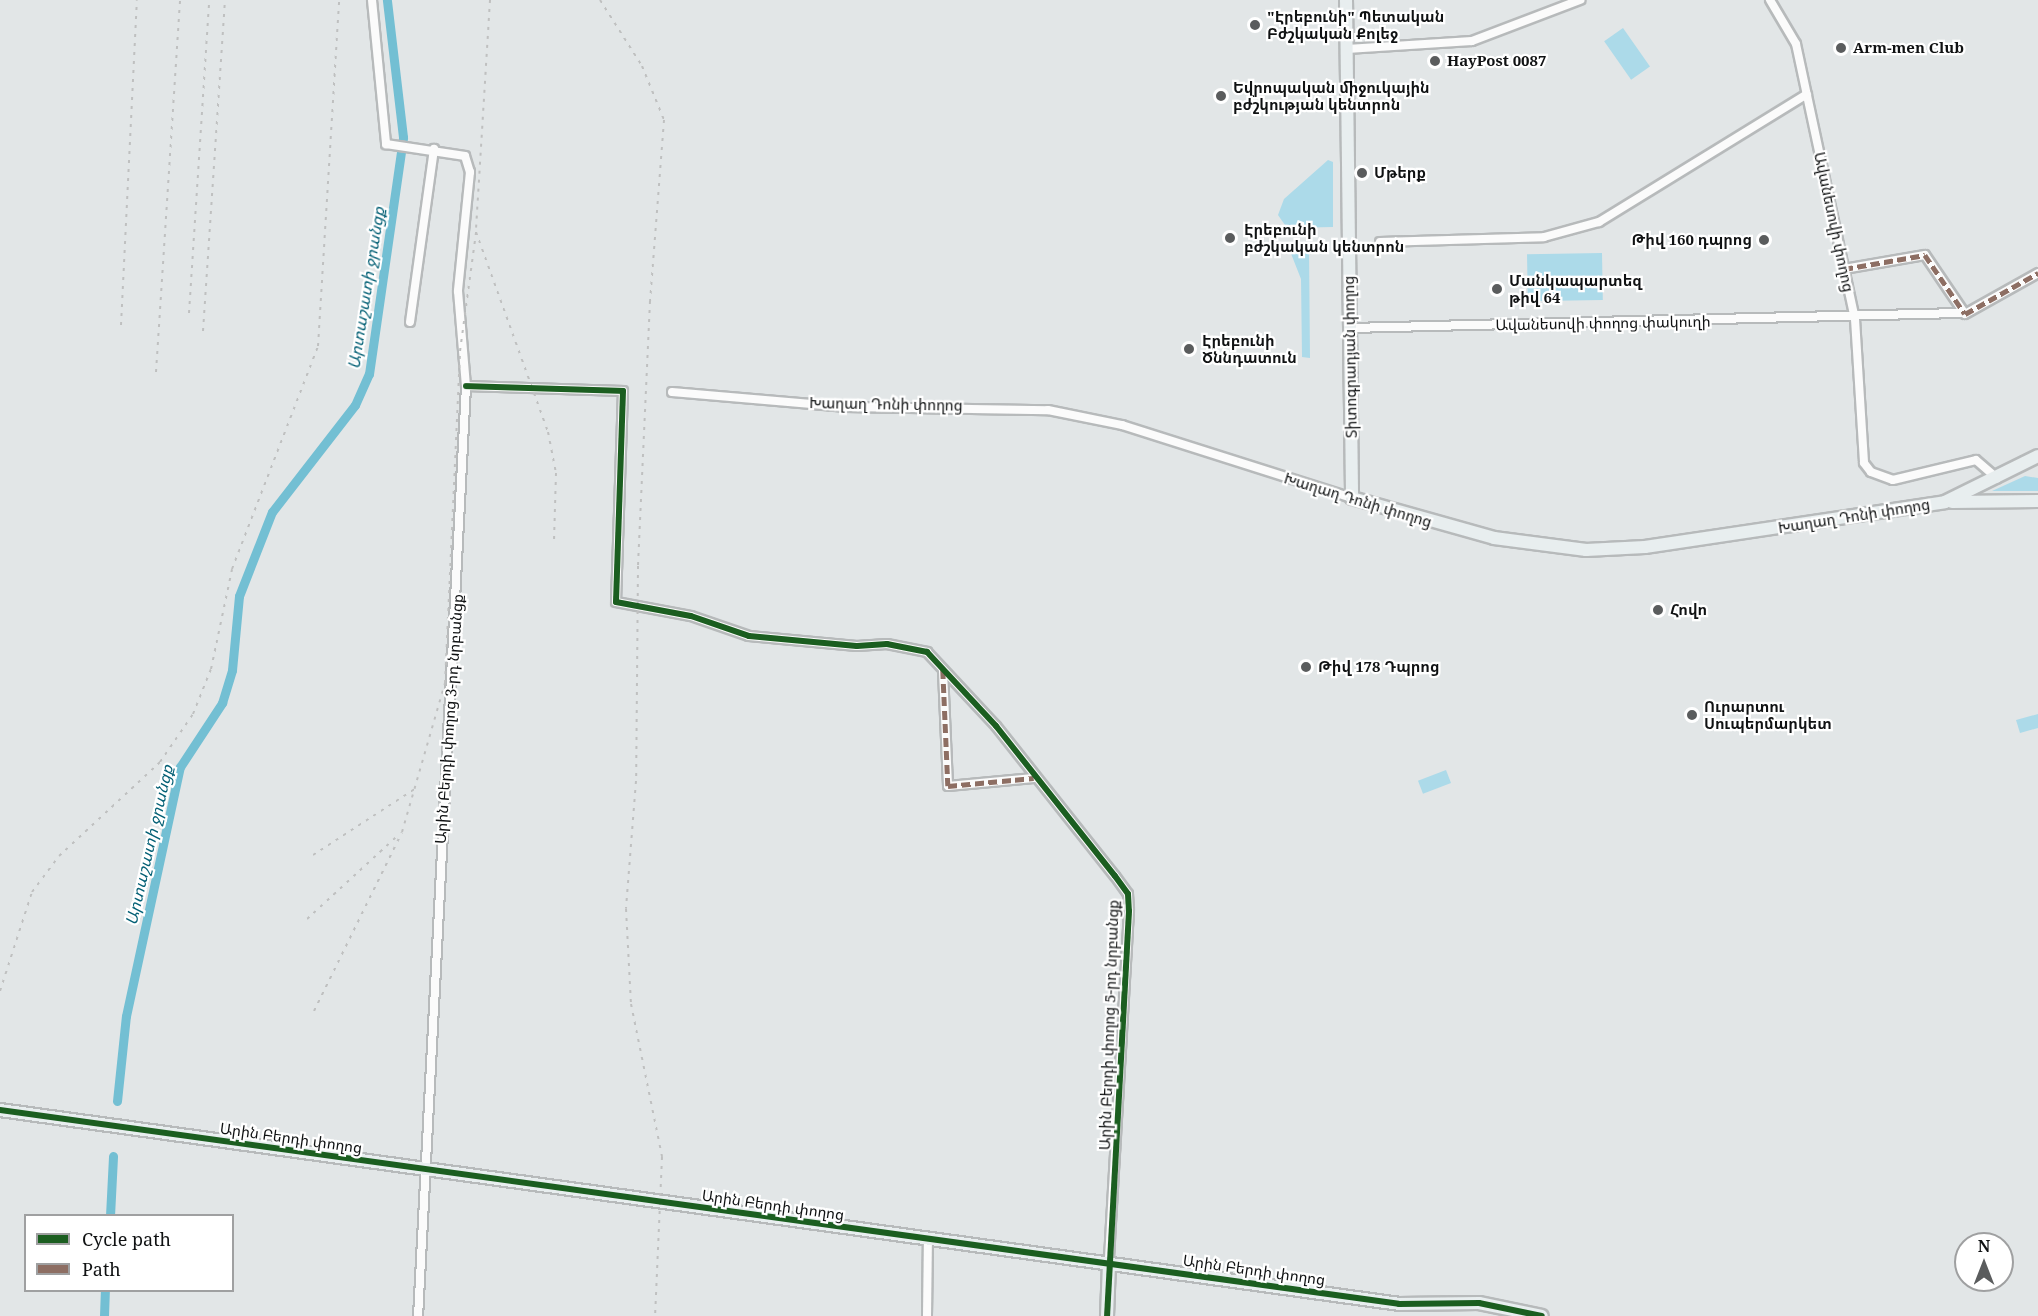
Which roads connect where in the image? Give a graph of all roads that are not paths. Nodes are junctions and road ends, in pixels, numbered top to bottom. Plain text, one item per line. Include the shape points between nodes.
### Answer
1 (372, 0) edge
2 (1346, 0) edge
3 (1580, 0) edge
4 (1770, 0) edge
5 (1347, 49) junction
6 (1807, 94) junction
7 (434, 149) junction
8 (1380, 242) dead end
9 (1844, 269) junction
10 (2038, 273) edge
11 (1961, 313) junction
12 (1855, 319) junction
13 (410, 322) dead end
14 (1350, 328) junction
15 (466, 386) junction
16 (672, 392) dead end
17 (2038, 456) edge
18 (1997, 478) junction
19 (1352, 498) junction
20 (2038, 501) edge
21 (1945, 502) junction
22 (943, 670) junction
23 (1034, 778) junction
24 (0, 1110) edge
25 (424, 1168) junction
26 (928, 1239) junction
27 (1109, 1263) junction
28 (418, 1316) edge
29 (927, 1316) edge
30 (1107, 1316) edge
31 (1542, 1316) edge

1 - 7 street via 386,144
2 - 5 street, Տիտոգրադյան փողոց
3 - 5 street via 1472,41
4 - 6 street, Ավանեսովի փողոց via 1796,44
5 - 14 street, Տիտոգրադյան փողոց
6 - 8 street via 1599,222 1544,237
6 - 9 street, Ավանեսովի փողոց
7 - 13 street
7 - 15 street, Արին Բերդի փողոց 3-րդ նրբանցք via 465,156 469,164 458,291
9 - 11 street via 1925,255
9 - 12 street, Ավանեսովի փողոց
10 - 11 street, Ավանեսովի փողոց փակուղի via 1975,311
11 - 12 street, Ավանեսովի փողոց փակուղի
12 - 14 street, Ավանեսովի փողոց փակուղի
12 - 18 street, Ավանեսովի փողոց via 1861,452 1871,472 1893,480 1976,460
14 - 19 street, Տիտոգրադյան փողոց
15 - 22 street, Արին Բերդի փողոց 5-րդ նրբանցք via 623,391 616,602 691,616 749,636 918,649
15 - 25 street, Արին Բերդի փողոց 3-րդ նրբանցք
16 - 19 street, Խաղաղ Դոնի փողոց via 846,407 1048,410 1122,425
17 - 18 street, Խաղաղ Դոնի փողոց
18 - 21 street, Խաղաղ Դոնի փողոց
19 - 21 street, Խաղաղ Դոնի փողոց via 1494,538 1586,550 1645,547
20 - 21 street
22 - 23 street, Արին Բերդի փողոց 5-րդ նրբանցք via 996,726
22 - 23 street via 948,786
23 - 27 street, Արին Բերդի փողոց 5-րդ նրբանցք via 1128,894
24 - 25 street, Արին Բերդի փողոց
25 - 26 street, Արին Բերդի փողոց
25 - 28 street, Արին Բերդի փողոց 3-րդ նրբանցք
26 - 27 street, Արին Բերդի փողոց
26 - 29 street
27 - 30 street, Արին Բերդի փողոց 5-րդ նրբանցք
27 - 31 street, Արին Բերդի փողոց via 1399,1304 1479,1303

